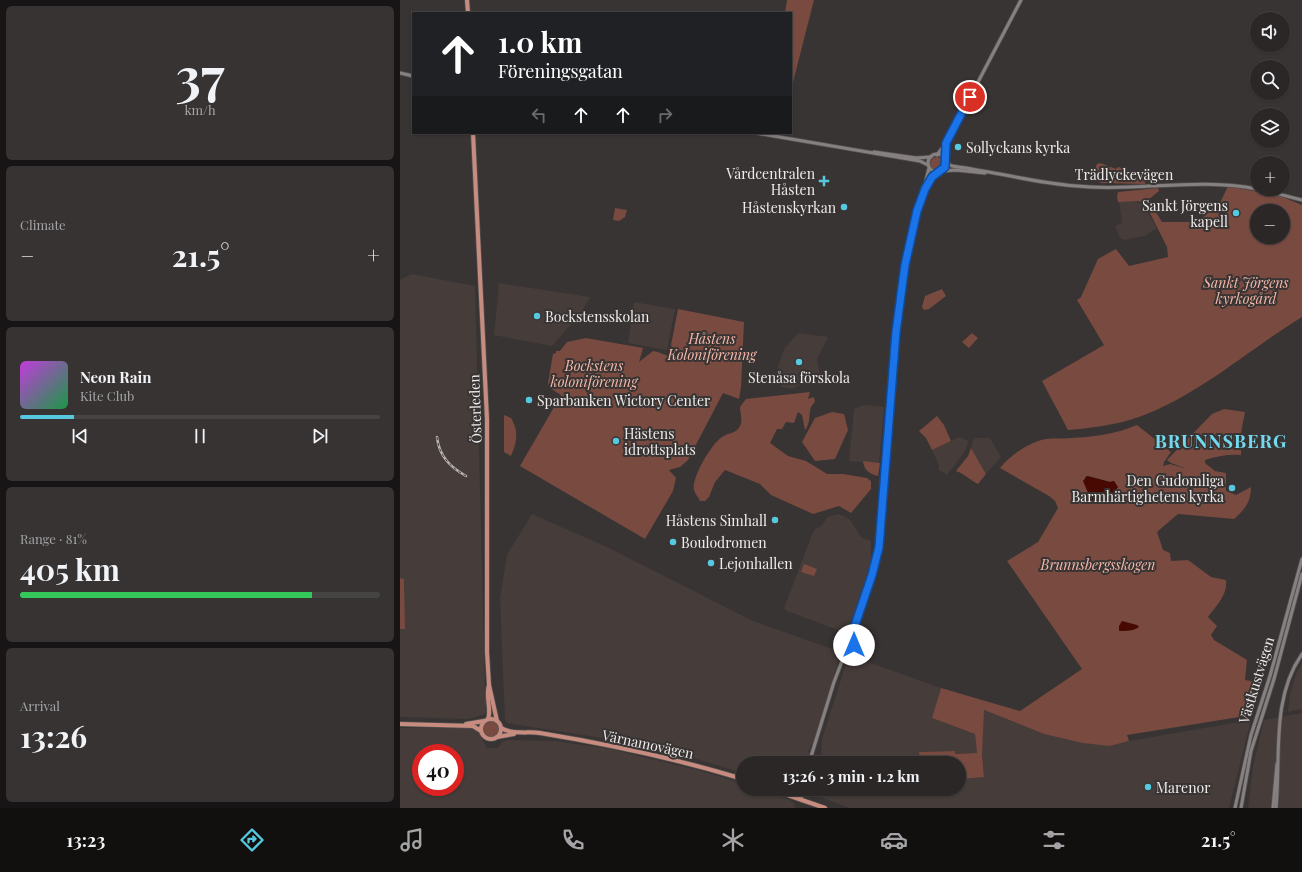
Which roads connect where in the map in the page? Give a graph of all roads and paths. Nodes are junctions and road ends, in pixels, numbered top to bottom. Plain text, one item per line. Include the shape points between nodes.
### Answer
1 (467, 0) edge
2 (1021, 0) edge
3 (468, 12) edge
4 (400, 73) edge
5 (412, 76) edge
6 (473, 134) edge
7 (762, 134) edge
8 (946, 143) junction
9 (862, 151) junction
10 (937, 154) junction
11 (931, 157) junction
12 (945, 161) junction
13 (929, 166) junction
14 (939, 172) junction
15 (992, 173) junction
16 (1250, 188) edge
17 (925, 189) junction
18 (1286, 196) edge
19 (1302, 200) edge
20 (1302, 559) edge
21 (1302, 574) edge
22 (851, 637) junction
23 (847, 648) junction
24 (1302, 654) edge
25 (489, 685) junction
26 (486, 720) junction
27 (498, 721) junction
28 (400, 724) edge
29 (439, 725) junction
30 (501, 728) junction
31 (481, 731) junction
32 (546, 735) junction
33 (497, 737) junction
34 (1279, 748) junction
35 (811, 756) edge
36 (736, 777) edge
37 (790, 796) edge
38 (801, 796) edge
39 (800, 800) junction
40 (825, 808) edge
41 (1236, 808) edge
42 (1241, 808) edge
43 (1272, 808) edge
44 (1276, 808) edge

1 - 3 main road
2 - 8 street
4 - 5 street
6 - 25 main road, Österleden via 486,411 486,624
7 - 9 street
8 - 10 street
8 - 12 street
9 - 11 street via 916,158
9 - 13 street via 920,161
10 - 11 street
10 - 12 street
11 - 13 street
12 - 14 street via 944,168
12 - 15 street, Trädlyckevägen via 952,166
13 - 14 street via 932,171
13 - 17 street
14 - 15 street, Trädlyckevägen via 956,170
14 - 17 street via 932,177
15 - 16 street, Trädlyckevägen via 1090,187 1207,182
17 - 22 street via 911,236 900,299 879,547
18 - 19 street, Trädlyckevägen
20 - 41 street, Västkustvägen via 1250,739
21 - 42 street, Västkustvägen via 1253,744
22 - 23 street via 844,641
22 - 23 street via 854,645
23 - 35 street
24 - 34 street via 1284,690
25 - 26 main road, Österleden via 487,690 490,715
25 - 27 main road, Österleden
26 - 27 main road, Värnamovägen
26 - 29 main road, Värnamovägen
26 - 31 main road
27 - 30 main road
28 - 29 main road, Värnamovägen
29 - 31 main road, Värnamovägen via 473,726
30 - 32 main road, Värnamovägen
30 - 33 main road
31 - 33 main road, Värnamovägen via 487,738
32 - 33 main road, Värnamovägen via 516,734
32 - 36 main road, Värnamovägen via 628,749
34 - 43 street
34 - 44 street
37 - 39 main road
38 - 39 street
39 - 40 main road

